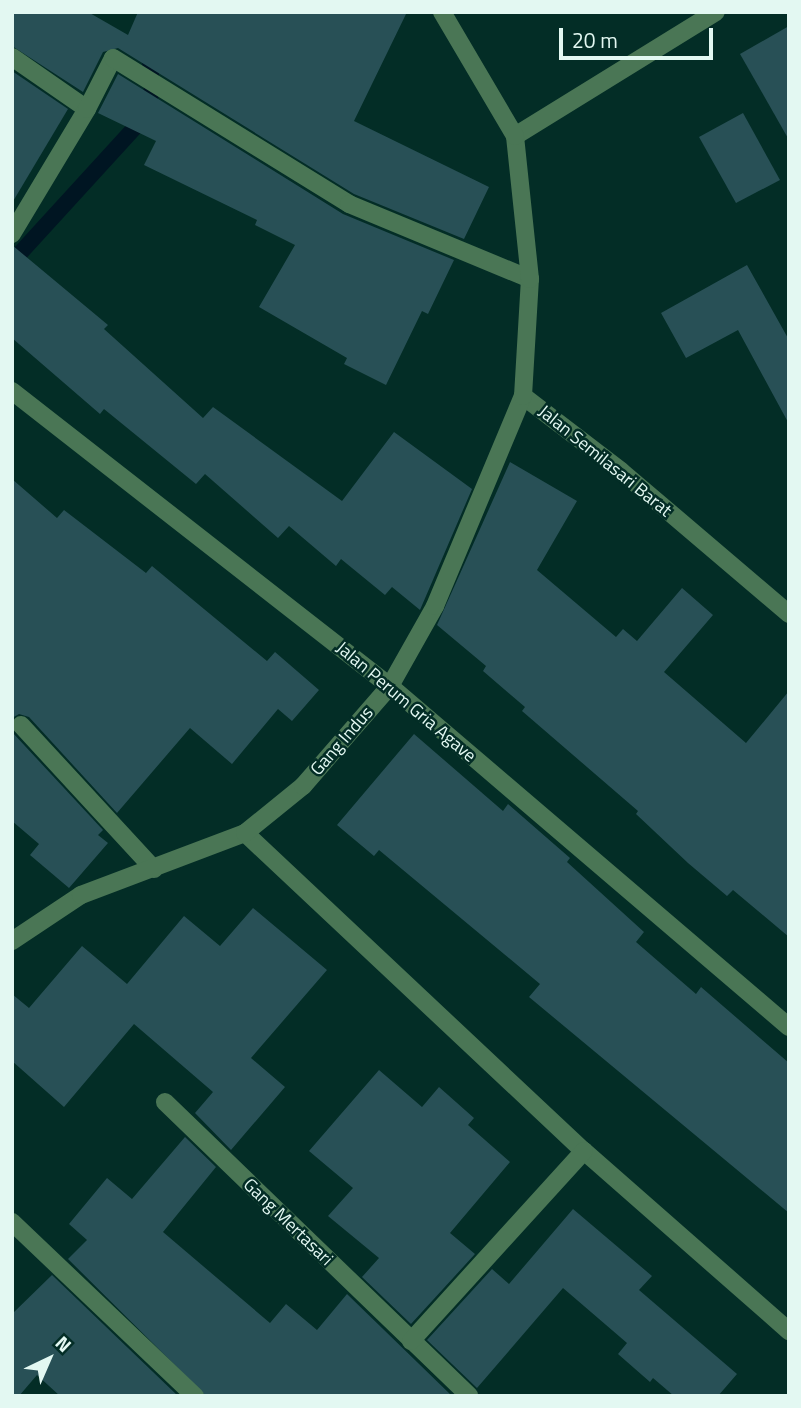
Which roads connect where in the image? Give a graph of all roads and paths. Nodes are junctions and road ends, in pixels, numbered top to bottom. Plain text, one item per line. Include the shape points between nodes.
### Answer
1 (442, 12) edge
2 (716, 12) edge
3 (12, 57) edge
4 (87, 109) junction
5 (515, 136) junction
6 (12, 234) edge
7 (530, 279) junction
8 (12, 391) edge
9 (523, 396) junction
10 (789, 614) edge
11 (390, 686) junction
12 (21, 725) dead end
13 (246, 833) junction
14 (154, 869) junction
15 (12, 942) edge
16 (789, 1027) edge
17 (165, 1102) dead end
18 (584, 1151) junction
19 (12, 1223) edge
20 (789, 1331) edge
21 (411, 1341) junction
22 (194, 1396) edge
23 (470, 1396) edge

1 - 5 street, Jalan Semilasari Barat
2 - 5 street
3 - 4 street
4 - 6 street
4 - 7 street via 113,58 349,204
5 - 7 street, Jalan Semilasari Barat
7 - 9 street, Jalan Semilasari Barat
8 - 11 street, Jalan Perum Gria Agave
9 - 10 street, Jalan Semilasari Barat via 621,471
9 - 11 street, Gang Indus via 435,606
11 - 13 street, Gang Indus via 303,786
11 - 16 street, Jalan Perum Gria Agave
12 - 14 street
13 - 14 street, Gang Indus
13 - 18 street
14 - 15 street, Gang Indus via 81,895
17 - 21 street, Gang Mertasari
18 - 20 street
18 - 21 street
19 - 22 street
21 - 23 street, Gang Mertasari

